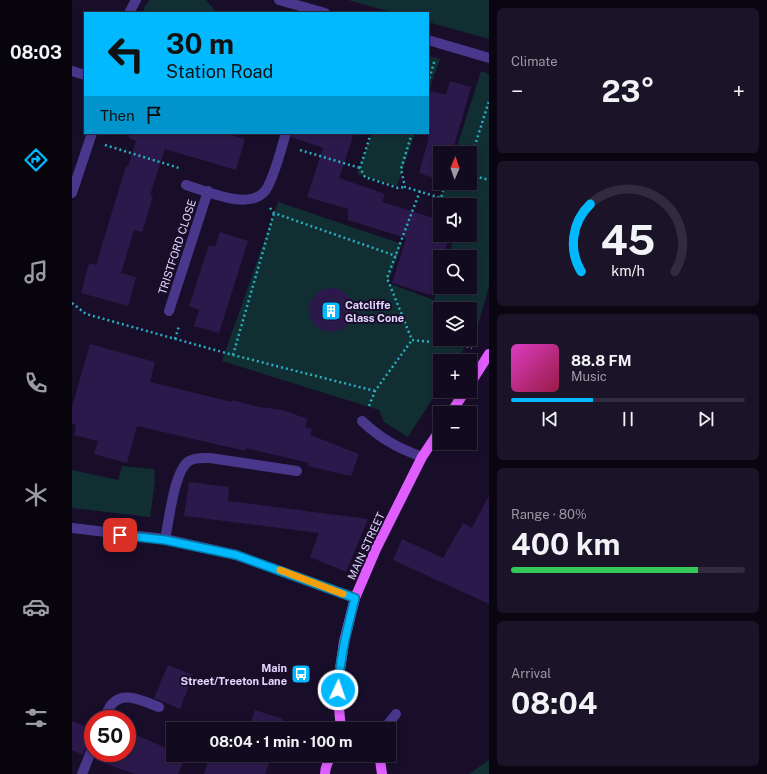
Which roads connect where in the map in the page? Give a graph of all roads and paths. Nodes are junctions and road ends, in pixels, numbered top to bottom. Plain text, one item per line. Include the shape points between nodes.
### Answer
1 (136, 0) edge
2 (279, 0) edge
3 (130, 12) edge
4 (321, 12) edge
5 (429, 40) edge
6 (440, 44) junction
7 (489, 58) edge
8 (72, 70) edge
9 (84, 75) edge
10 (429, 80) edge
11 (489, 101) edge
12 (286, 134) edge
13 (371, 134) edge
14 (412, 134) edge
15 (91, 137) edge
16 (282, 144) junction
17 (475, 146) edge
18 (360, 168) junction
19 (184, 170) dead end
20 (477, 177) edge
21 (489, 180) edge
22 (186, 184) dead end
23 (405, 187) junction
24 (443, 190) edge
25 (208, 191) junction
26 (72, 192) edge
27 (420, 192) junction
28 (261, 195) junction
29 (274, 213) junction
30 (396, 256) junction
31 (72, 303) edge
32 (169, 311) dead end
33 (412, 340) junction
34 (489, 354) edge
35 (233, 355) junction
36 (477, 373) edge
37 (375, 391) junction
38 (362, 421) joint
39 (433, 440) edge
40 (422, 457) junction
41 (296, 472) dead end
42 (72, 528) edge
43 (165, 540) junction
44 (355, 598) junction
45 (159, 708) dead end
46 (108, 710) edge
47 (396, 714) dead end
48 (340, 722) edge
49 (390, 722) edge
50 (87, 762) edge
51 (327, 762) edge
52 (380, 762) edge
53 (82, 774) edge
54 (325, 774) edge
55 (382, 774) edge

1 - 3 street
2 - 4 street
5 - 6 street
6 - 7 street
6 - 10 path
8 - 9 street
11 - 17 path
12 - 16 street
13 - 18 path
14 - 23 path via 401,170
15 - 19 path
15 - 26 street
16 - 18 path
16 - 28 street via 266,190
18 - 23 path via 365,177 398,188
20 - 21 path
22 - 25 street, TRISTFORD CLOSE
23 - 27 path
24 - 27 path via 442,198
25 - 28 street, TRISTFORD CLOSE via 242,200
25 - 32 street, TRISTFORD CLOSE
27 - 30 path
28 - 29 path
29 - 30 path
29 - 35 path
30 - 33 path via 387,278
31 - 35 path via 86,314
33 - 34 path via 464,345
33 - 37 path
34 - 36 main road
35 - 37 path
37 - 38 path
38 - 40 street via 377,435 403,450
39 - 40 main road, MAIN STREET
40 - 44 main road, MAIN STREET via 376,549
41 - 43 street via 210,458 188,461 177,479
42 - 43 street
43 - 44 street via 236,555
44 - 48 main road, MAIN STREET via 340,670 338,698
45 - 46 street via 128,696 119,699
47 - 49 street
50 - 53 street
51 - 54 main road
52 - 55 main road

